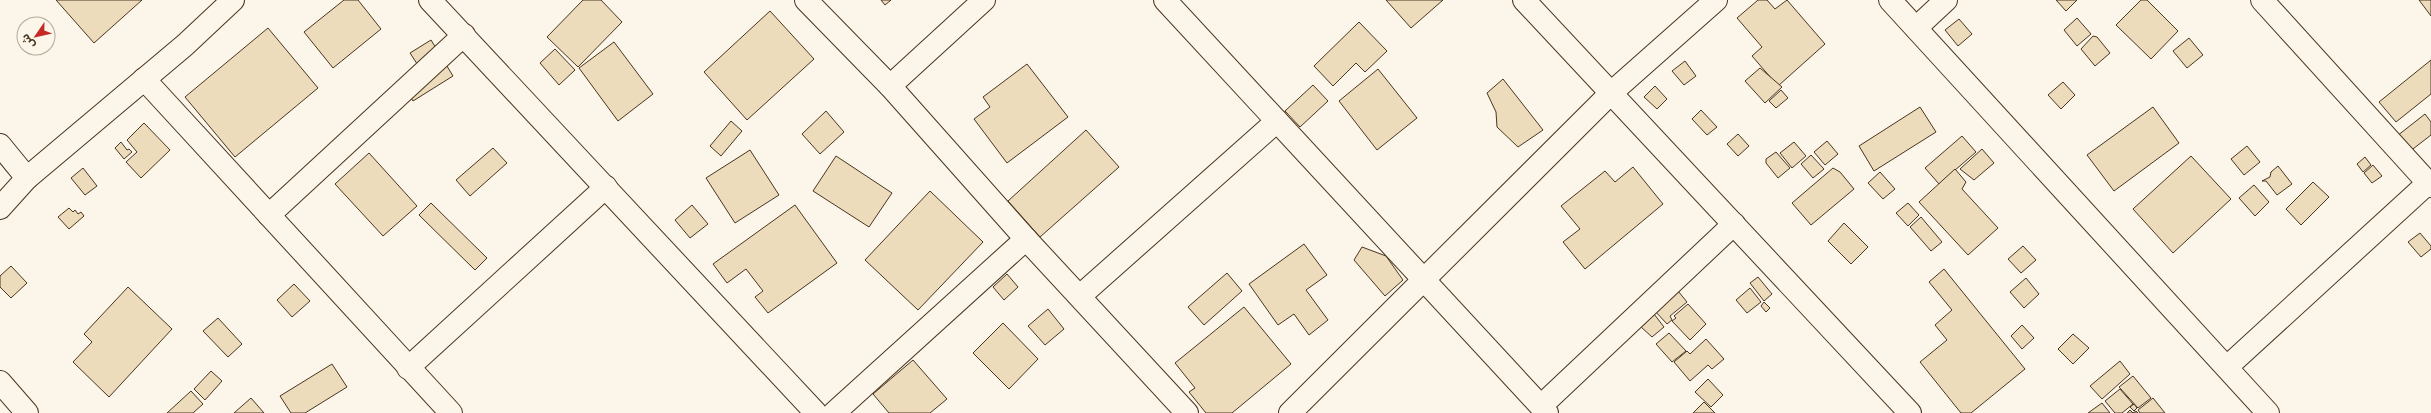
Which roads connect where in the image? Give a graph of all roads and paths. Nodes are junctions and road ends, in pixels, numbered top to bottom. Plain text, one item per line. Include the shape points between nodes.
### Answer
1 (430, 0) edge
2 (806, 0) edge
3 (984, 0) edge
4 (1165, 0) edge
5 (1524, 0) edge
6 (1716, 0) edge
7 (1890, 0) edge
8 (1946, 0) edge
9 (2262, 0) edge
10 (224, 3) edge
11 (1916, 28) junction
12 (464, 36) junction
13 (144, 79) junction
14 (890, 86) junction
15 (1611, 93) junction
16 (1278, 121) junction
17 (0, 145) edge
18 (27, 178) junction
19 (2430, 185) edge
20 (606, 187) junction
21 (0, 208) edge
22 (269, 215) junction
23 (1734, 224) junction
24 (1026, 239) junction
25 (1425, 280) junction
26 (1080, 296) junction
27 (2227, 367) junction
28 (408, 368) junction
29 (0, 382) edge
30 (1544, 410) edge
31 (27, 413) edge
32 (451, 413) edge
33 (816, 413) edge
34 (834, 413) edge
35 (1187, 413) edge
36 (1290, 413) edge
37 (1910, 413) edge
38 (2268, 413) edge

1 - 12 street
2 - 14 street
3 - 14 street
4 - 16 street
5 - 15 street
6 - 15 street
7 - 11 street
8 - 11 street
9 - 19 street
10 - 13 street
11 - 27 street
12 - 20 street
12 - 22 street
13 - 18 street
13 - 22 street
14 - 24 street
15 - 23 street
15 - 25 street
16 - 25 street
16 - 26 street
17 - 18 street
18 - 21 street
19 - 27 street
20 - 28 street
20 - 33 street
22 - 28 street
23 - 30 street
23 - 37 street
24 - 26 street
24 - 34 street
25 - 30 street
25 - 36 street
26 - 35 street
27 - 38 street
28 - 32 street
29 - 31 street

